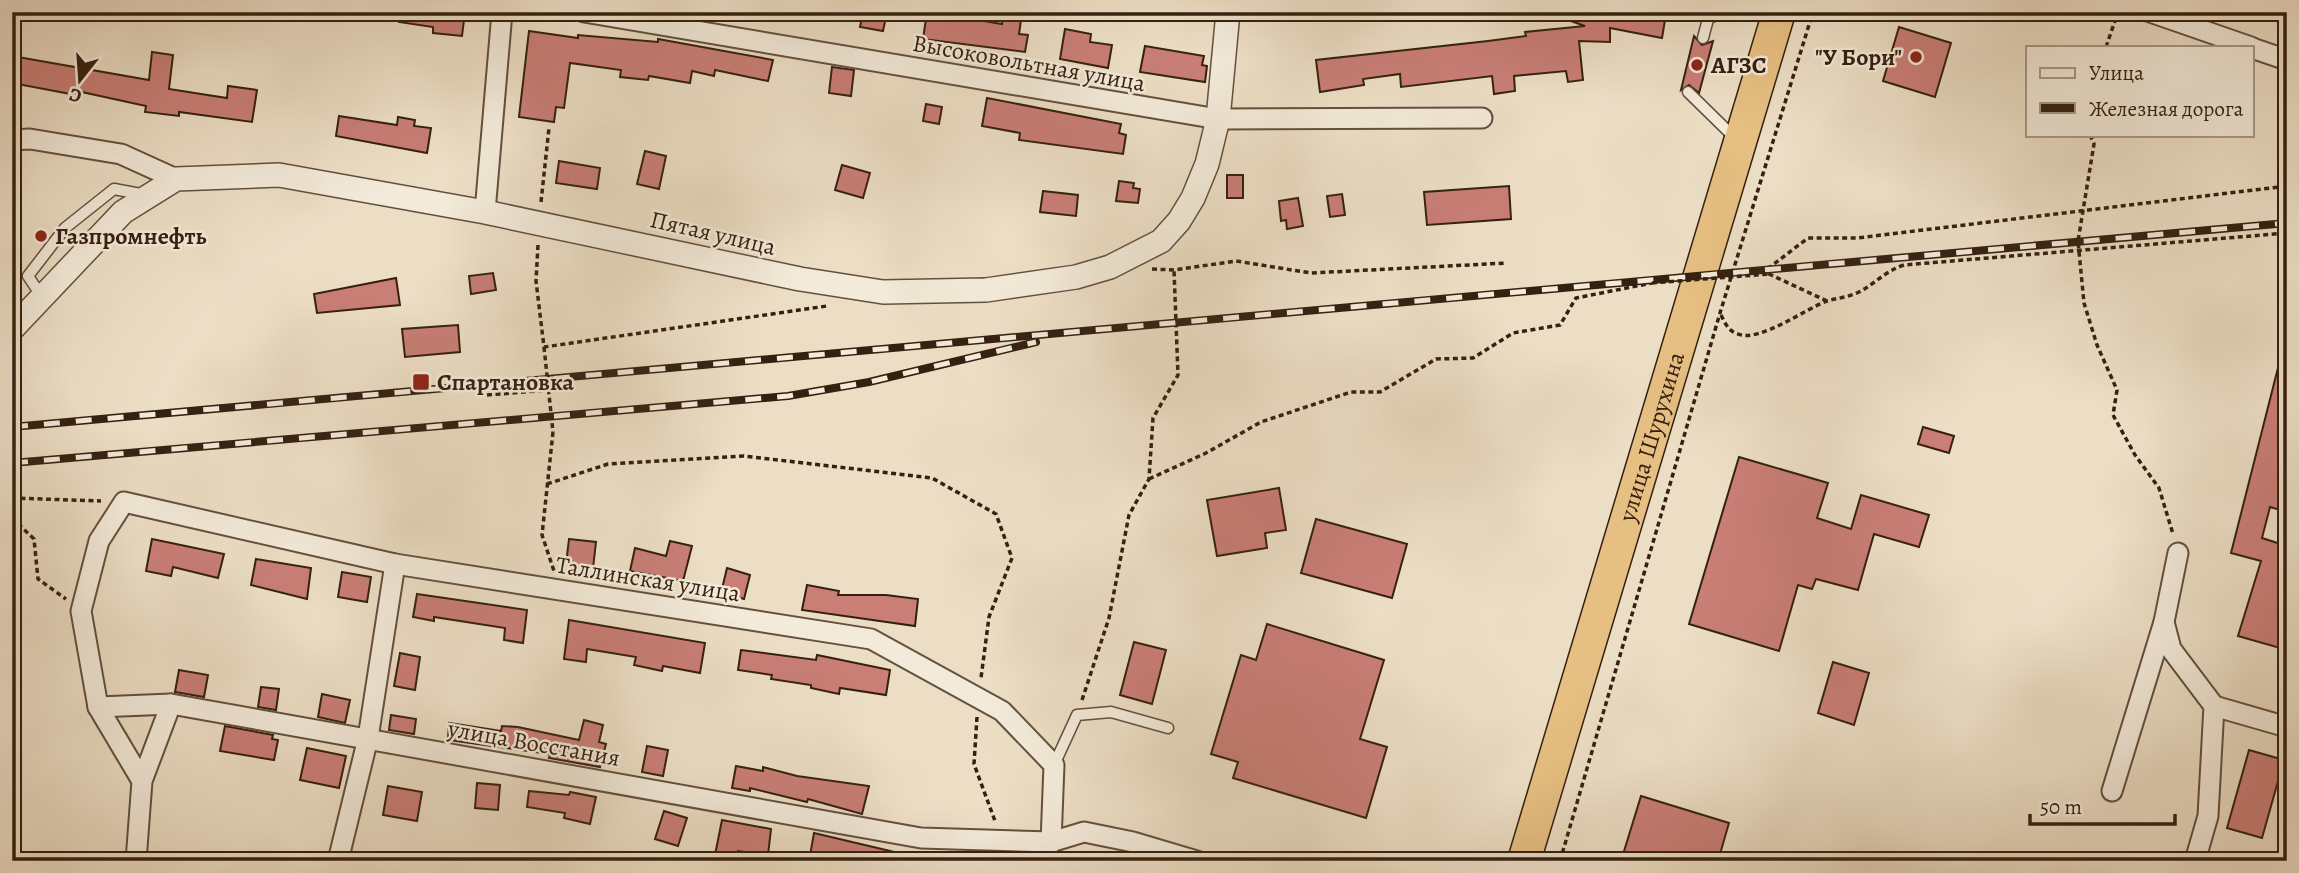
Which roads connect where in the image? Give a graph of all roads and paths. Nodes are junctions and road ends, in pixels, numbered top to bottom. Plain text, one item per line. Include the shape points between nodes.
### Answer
1 (502, 12) edge
2 (584, 12) edge
3 (1228, 12) edge
4 (1721, 12) edge
5 (1779, 12) edge
6 (1813, 12) edge
7 (2118, 12) edge
8 (2150, 12) edge
9 (1703, 38) dead end
10 (2106, 46) edge
11 (2248, 46) edge
12 (2254, 48) edge
13 (2287, 60) edge
14 (1688, 92) dead end
15 (1482, 118) dead end
16 (1218, 119) junction
17 (2090, 136) edge
18 (12, 140) edge
19 (1740, 143) junction
20 (176, 179) junction
21 (2287, 186) edge
22 (150, 195) junction
23 (485, 212) junction
24 (2081, 213) junction
25 (2287, 233) edge
26 (2078, 250) junction
27 (1507, 263) dead end
28 (1148, 269) dead end
29 (1174, 270) junction
30 (1769, 274) junction
31 (536, 281) dead end
32 (42, 298) junction
33 (1827, 301) junction
34 (832, 305) dead end
35 (1720, 313) junction
36 (12, 329) edge
37 (544, 346) junction
38 (549, 390) junction
39 (487, 395) dead end
40 (12, 401) edge
41 (22, 401) dead end
42 (1149, 479) junction
43 (547, 484) junction
44 (12, 498) edge
45 (124, 502) junction
46 (12, 518) edge
47 (2178, 553) joint
48 (395, 564) junction
49 (559, 590) junction
50 (81, 611) junction
51 (2164, 622) junction
52 (978, 698) junction
53 (171, 704) junction
54 (2214, 706) junction
55 (97, 707) junction
56 (1077, 715) junction
57 (2287, 727) edge
58 (1168, 728) dead end
59 (368, 738) junction
60 (1054, 765) junction
61 (142, 781) junction
62 (2112, 791) dead end
63 (1003, 842) junction
64 (1051, 842) junction
65 (136, 861) edge
66 (338, 861) edge
67 (1040, 861) edge
68 (1197, 861) edge
69 (1524, 861) edge
70 (1560, 861) edge
71 (2195, 861) edge

1 - 23 street
2 - 16 street, Высоковольтная улица
3 - 16 street, Пятая улица
4 - 9 lane via 1708,19
5 - 19 highway, улица Шурухина
6 - 35 path
7 - 10 path
8 - 11 street
12 - 13 street
14 - 19 lane
15 - 16 street, Высоковольтная улица
16 - 23 street, Пятая улица via 1194,198 1161,241 1110,267 1037,284 929,293 842,288
17 - 24 path via 2094,144
18 - 20 street, Пятая улица via 121,154
19 - 69 highway, улица Шурухина
20 - 22 street
20 - 23 street, Пятая улица via 279,175
21 - 24 path
22 - 32 street via 123,212
22 - 32 lane via 114,189 65,228 28,276
24 - 26 path
24 - 30 path via 1857,238 1808,238 1770,267
25 - 26 path
26 - 33 path via 1904,265 1887,270 1860,292
26 - 47 path via 2084,303 2096,345 2117,390 2113,415 2159,488
27 - 29 path via 1311,273 1236,261
28 - 29 path
29 - 42 path via 1178,375 1153,418
30 - 33 path
30 - 42 path, bridge via 1652,284 1576,298 1560,325 1513,333 1473,358 1436,359 1380,392 1350,392 1261,422
31 - 37 path
32 - 36 street
33 - 35 path via 1750,335 1739,335 1727,327
34 - 37 path
35 - 70 path
37 - 38 path, bridge
38 - 39 path
38 - 43 path, bridge via 553,432
40 - 41 path
42 - 56 path via 1129,515 1109,618
43 - 49 path via 542,535
43 - 52 path via 608,464 744,456 932,478 996,514 1012,558 989,617
44 - 45 path
45 - 48 street, Таллинская улица
45 - 50 street via 99,541
46 - 50 path via 34,538 38,579
47 - 51 street
48 - 49 street, Таллинская улица
48 - 59 street
49 - 52 street, Таллинская улица via 872,639
50 - 55 street
51 - 54 street via 2171,649
51 - 62 street
52 - 60 street, Таллинская улица via 1002,711
52 - 63 path via 974,764
53 - 55 street, улица Восстания
53 - 59 street, улица Восстания
53 - 61 street
54 - 57 street
54 - 71 street via 2208,816
55 - 61 street
56 - 58 lane via 1111,712
56 - 60 lane
59 - 63 street, улица Восстания via 921,838
59 - 66 street
60 - 64 street
61 - 65 street
63 - 64 street, улица Восстания
64 - 67 street
64 - 68 street, улица Восстания via 1084,832

